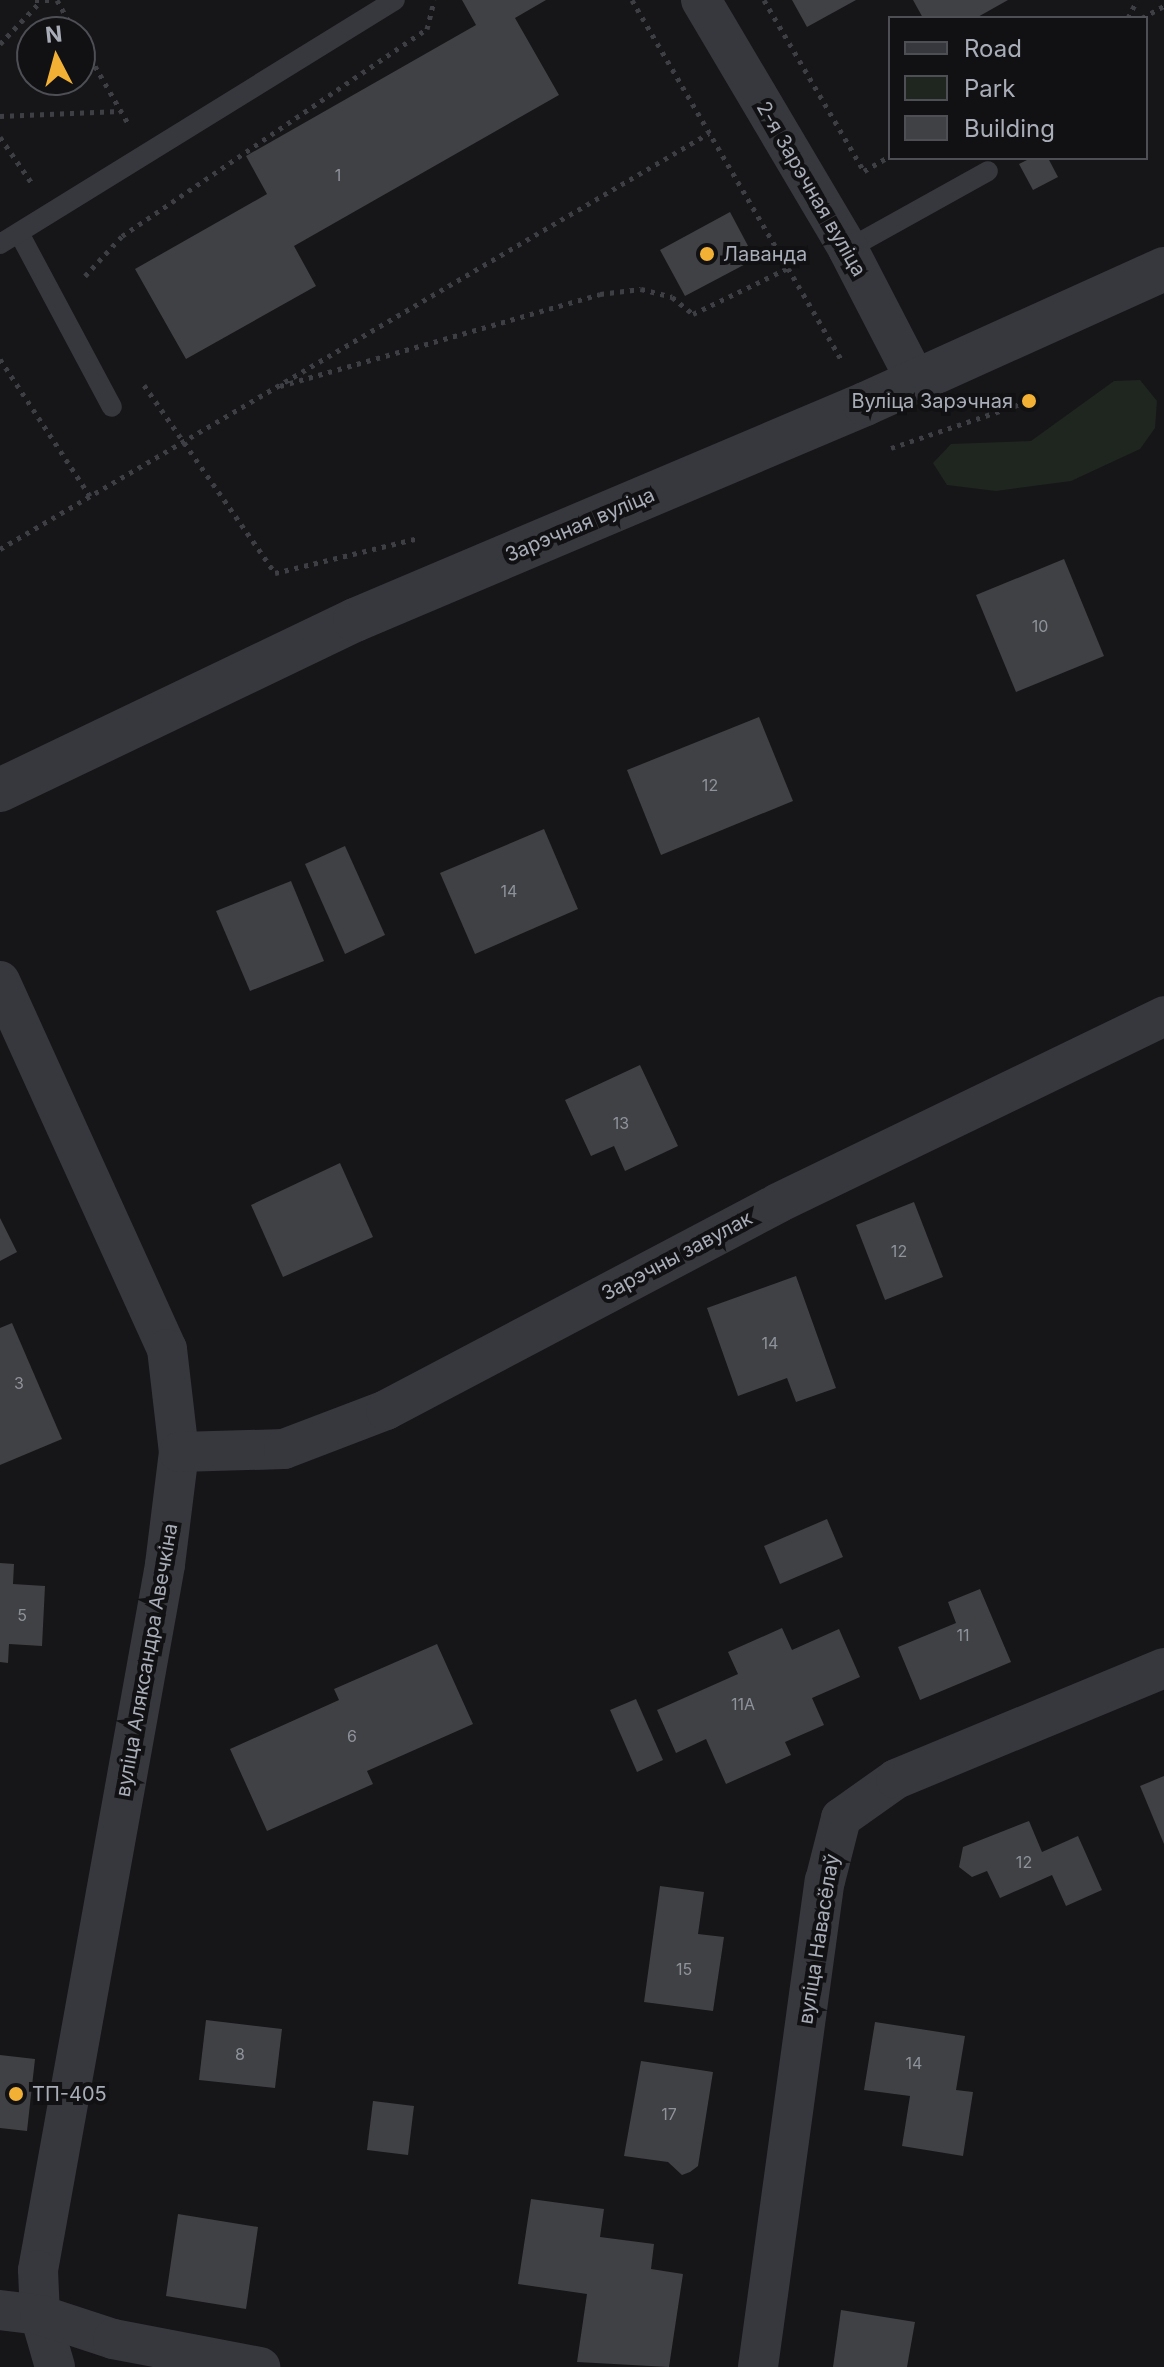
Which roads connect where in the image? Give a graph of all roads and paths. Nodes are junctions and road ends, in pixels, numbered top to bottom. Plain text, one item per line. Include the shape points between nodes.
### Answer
1 (54, 0) edge
2 (395, 0) edge
3 (434, 0) edge
4 (632, 0) edge
5 (701, 0) edge
6 (764, 0) edge
7 (38, 1) edge
8 (1164, 6) edge
9 (1146, 16) edge
10 (0, 44) edge
11 (96, 68) edge
12 (0, 116) edge
13 (709, 133) junction
14 (0, 137) edge
15 (888, 157) edge
16 (988, 171) dead end
17 (51, 213) junction
18 (19, 233) junction
19 (0, 244) edge
20 (848, 249) junction
21 (788, 268) junction
22 (1164, 269) edge
23 (86, 285) dead end
24 (0, 359) edge
25 (845, 366) dead end
26 (139, 376) dead end
27 (916, 381) junction
28 (275, 387) junction
29 (1029, 401) dead end
30 (112, 407) dead end
31 (182, 442) junction
32 (887, 450) dead end
33 (90, 496) junction
34 (0, 549) edge
35 (331, 563) dead end
36 (0, 790) edge
37 (0, 981) edge
38 (1164, 1016) edge
39 (179, 1452) junction
40 (1164, 1668) edge
41 (0, 2310) edge
42 (40, 2315) junction
43 (55, 2367) edge
44 (260, 2367) edge
45 (758, 2367) edge

1 - 7 path
2 - 17 lane
3 - 23 path via 427,29 122,236 84,272
4 - 13 path
5 - 20 street, 2-я Зарэчная вуліца
6 - 15 path via 864,171
7 - 10 path
8 - 9 path
11 - 12 path via 120,111
13 - 21 path
13 - 28 path
14 - 17 path
16 - 20 lane
17 - 18 lane
18 - 19 lane
18 - 30 lane
20 - 27 street, 2-я Зарэчная вуліца
21 - 25 path
21 - 28 path via 693,314 672,297 641,289 600,294
22 - 27 street, Зарэчная вуліца
24 - 33 path
26 - 31 path
27 - 36 street, Зарэчная вуліца via 355,620
28 - 31 path
29 - 32 path
31 - 33 path
31 - 35 path via 275,573
33 - 34 path
37 - 39 street, вуліца Аляксандра Авечкіна via 167,1349
38 - 39 street, Зарэчны завулак via 778,1203 386,1410 284,1449
39 - 42 street, вуліца Аляксандра Авечкіна via 165,1565 38,2270
40 - 45 street, вуліца Навасёлаў via 896,1779 841,1818 825,1881
41 - 42 street
42 - 43 street, вуліца Аляксандра Авечкіна
42 - 44 street via 113,2339

